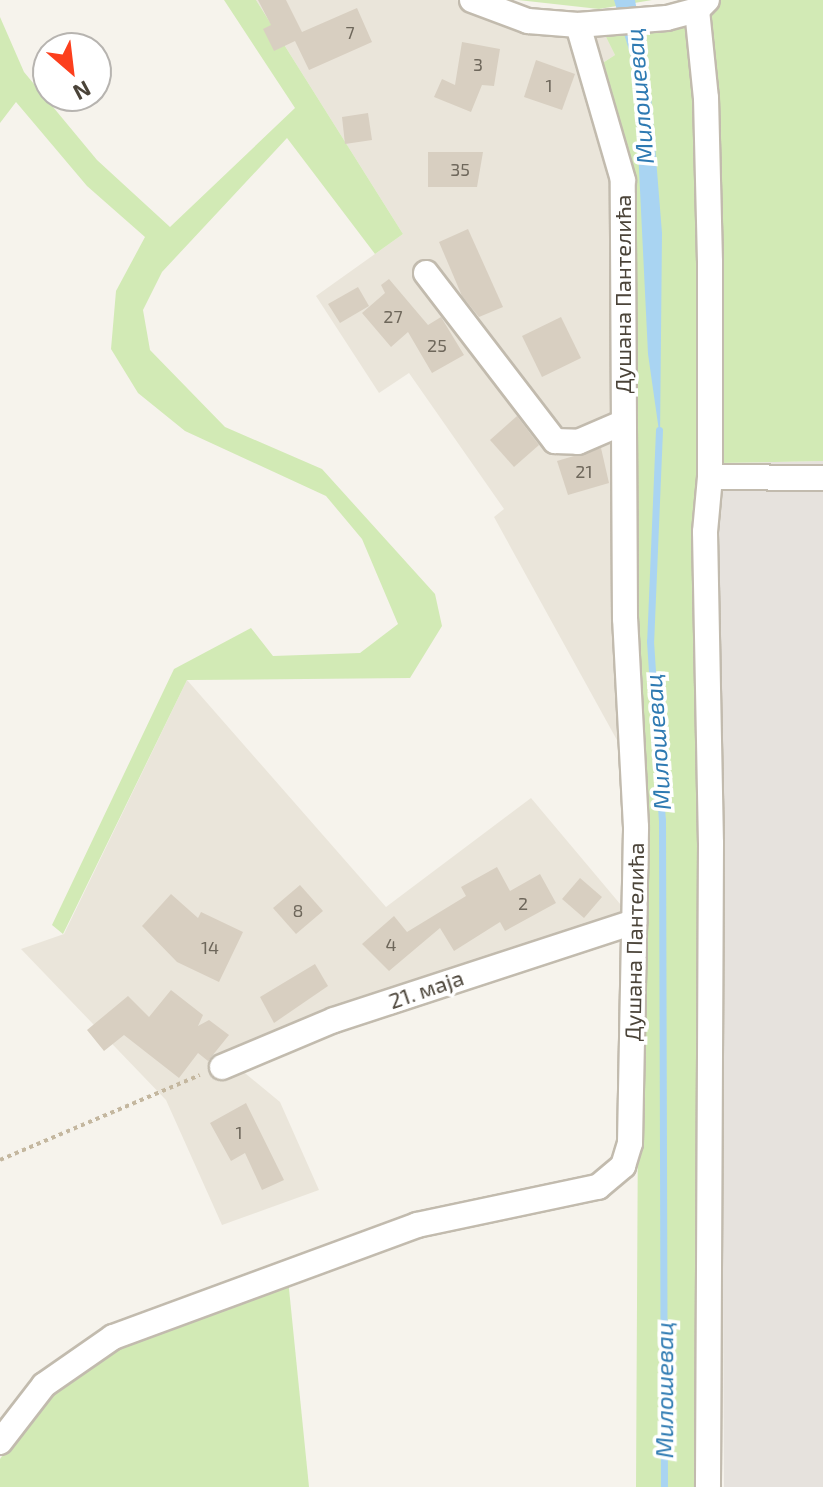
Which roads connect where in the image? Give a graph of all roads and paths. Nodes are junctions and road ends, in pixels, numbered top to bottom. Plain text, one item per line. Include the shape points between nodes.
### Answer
1 (472, 0) edge
2 (702, 5) edge
3 (590, 24) junction
4 (426, 273) dead end
5 (622, 423) junction
6 (710, 477) junction
7 (823, 478) edge
8 (634, 922) junction
9 (222, 1067) joint
10 (0, 1160) edge
11 (0, 1442) edge
12 (708, 1487) edge

1 - 3 street via 528,21
2 - 3 street via 667,18
2 - 6 street
3 - 5 street, Душана Пантелића via 623,180
4 - 5 street via 555,441 578,442
5 - 8 street, Душана Пантелића via 636,827
6 - 7 street
6 - 12 street via 705,532 711,843
8 - 9 street, 21. маја via 334,1020
8 - 11 street, Душана Пантелића via 630,1143 623,1166 611,1180 402,1230 113,1337 74,1359 44,1385
9 - 10 path

